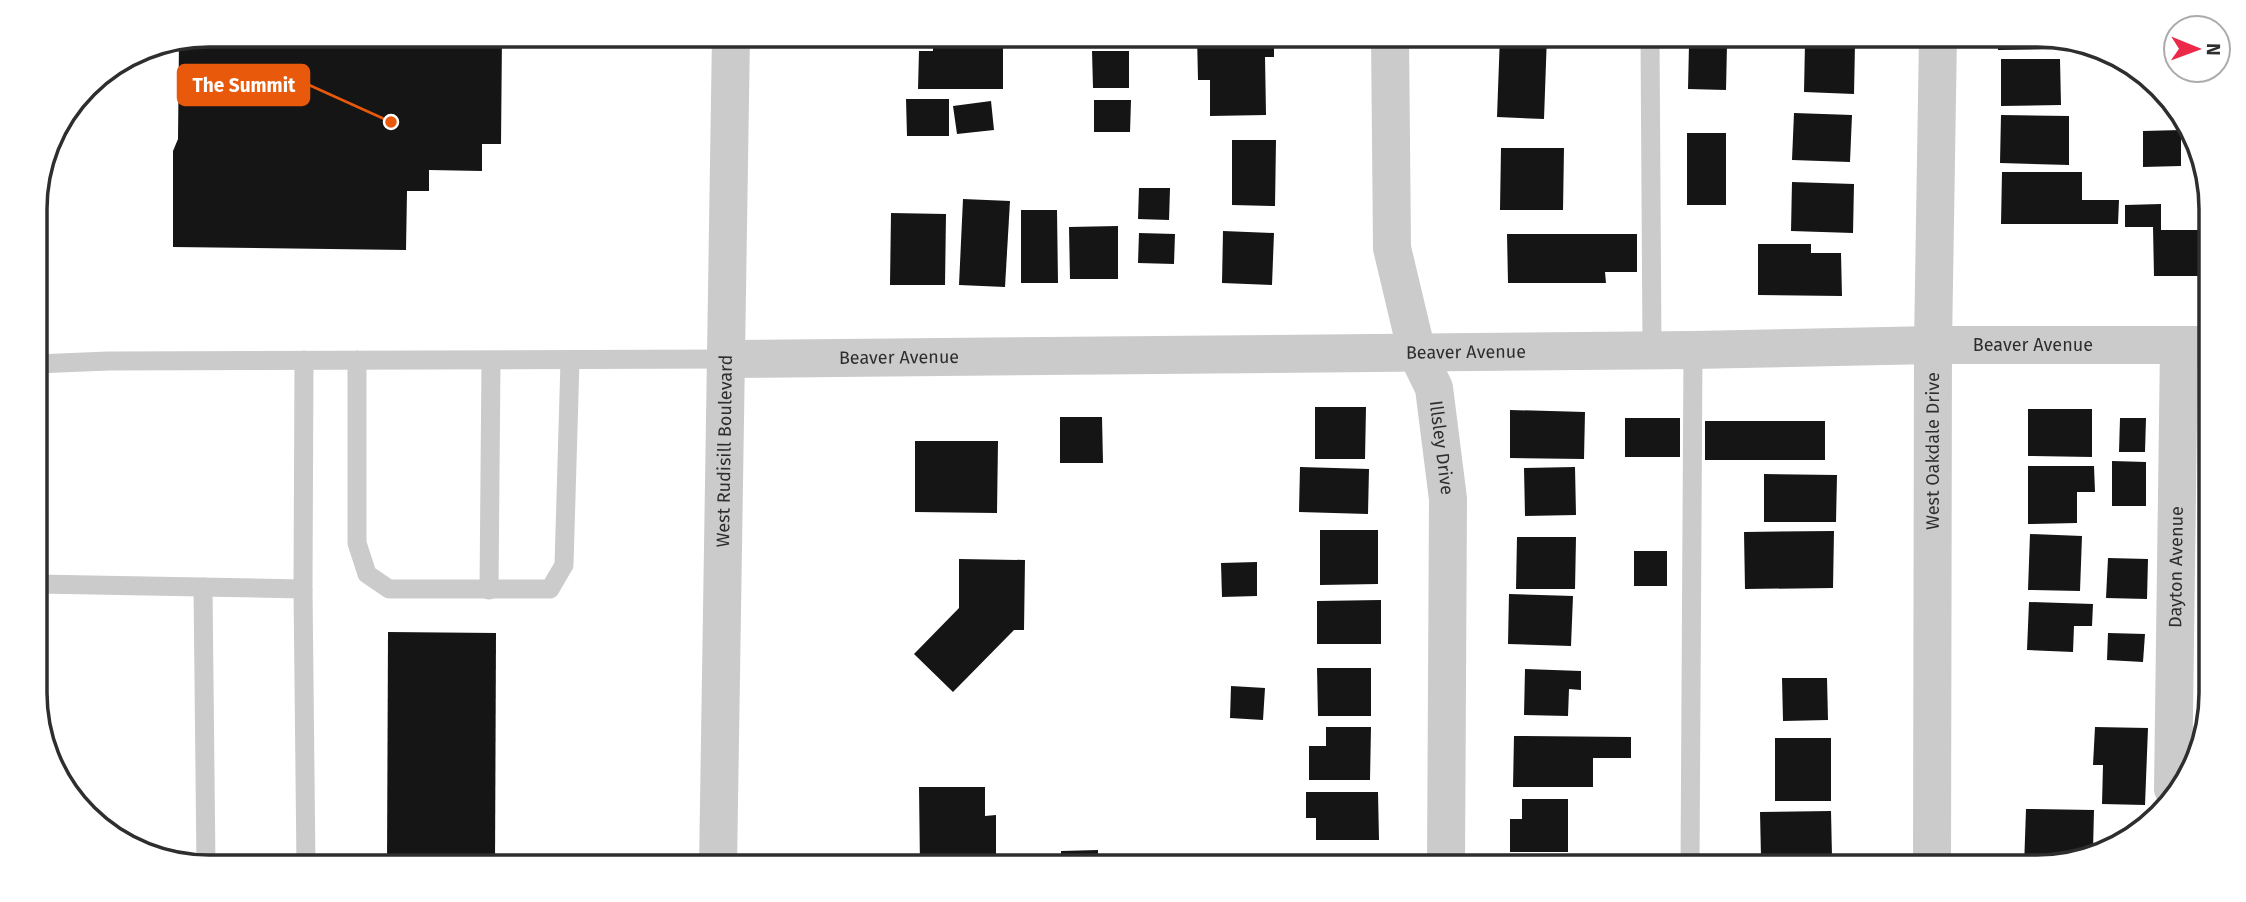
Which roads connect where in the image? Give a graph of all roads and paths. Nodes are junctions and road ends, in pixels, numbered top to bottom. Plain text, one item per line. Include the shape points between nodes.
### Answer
1 (1390, 47) edge
2 (1650, 47) edge
3 (1938, 47) edge
4 (731, 48) edge
5 (1933, 345) junction
6 (2193, 345) edge
7 (1693, 350) junction
8 (1651, 351) junction
9 (1417, 353) junction
10 (726, 359) junction
11 (304, 360) junction
12 (357, 360) junction
13 (491, 361) junction
14 (570, 361) junction
15 (48, 364) edge
16 (47, 584) edge
17 (202, 587) junction
18 (303, 589) junction
19 (489, 590) junction
20 (2173, 779) edge
21 (1446, 854) edge
22 (1690, 854) edge
23 (1932, 854) edge
24 (206, 855) edge
25 (306, 855) edge
26 (718, 855) edge

1 - 9 street, Illsley Drive via 1392,248
2 - 8 lane
3 - 5 street, West Oakdale Drive
4 - 10 street, West Rudisill Boulevard
5 - 6 street, Beaver Avenue
5 - 7 street, Beaver Avenue
5 - 23 street, West Oakdale Drive
6 - 20 street, Dayton Avenue
7 - 8 street, Beaver Avenue
7 - 22 lane
8 - 9 street, Beaver Avenue
9 - 10 street, Beaver Avenue
9 - 21 street, Illsley Drive via 1434,388 1448,499
10 - 14 lane
10 - 26 street, West Rudisill Boulevard
11 - 12 lane
11 - 15 lane
11 - 18 lane
12 - 13 lane
12 - 19 lane via 357,543 367,574 389,589
13 - 14 lane
13 - 19 lane
14 - 19 lane via 564,565 550,589
16 - 17 lane
17 - 18 lane
17 - 24 lane
18 - 25 lane

